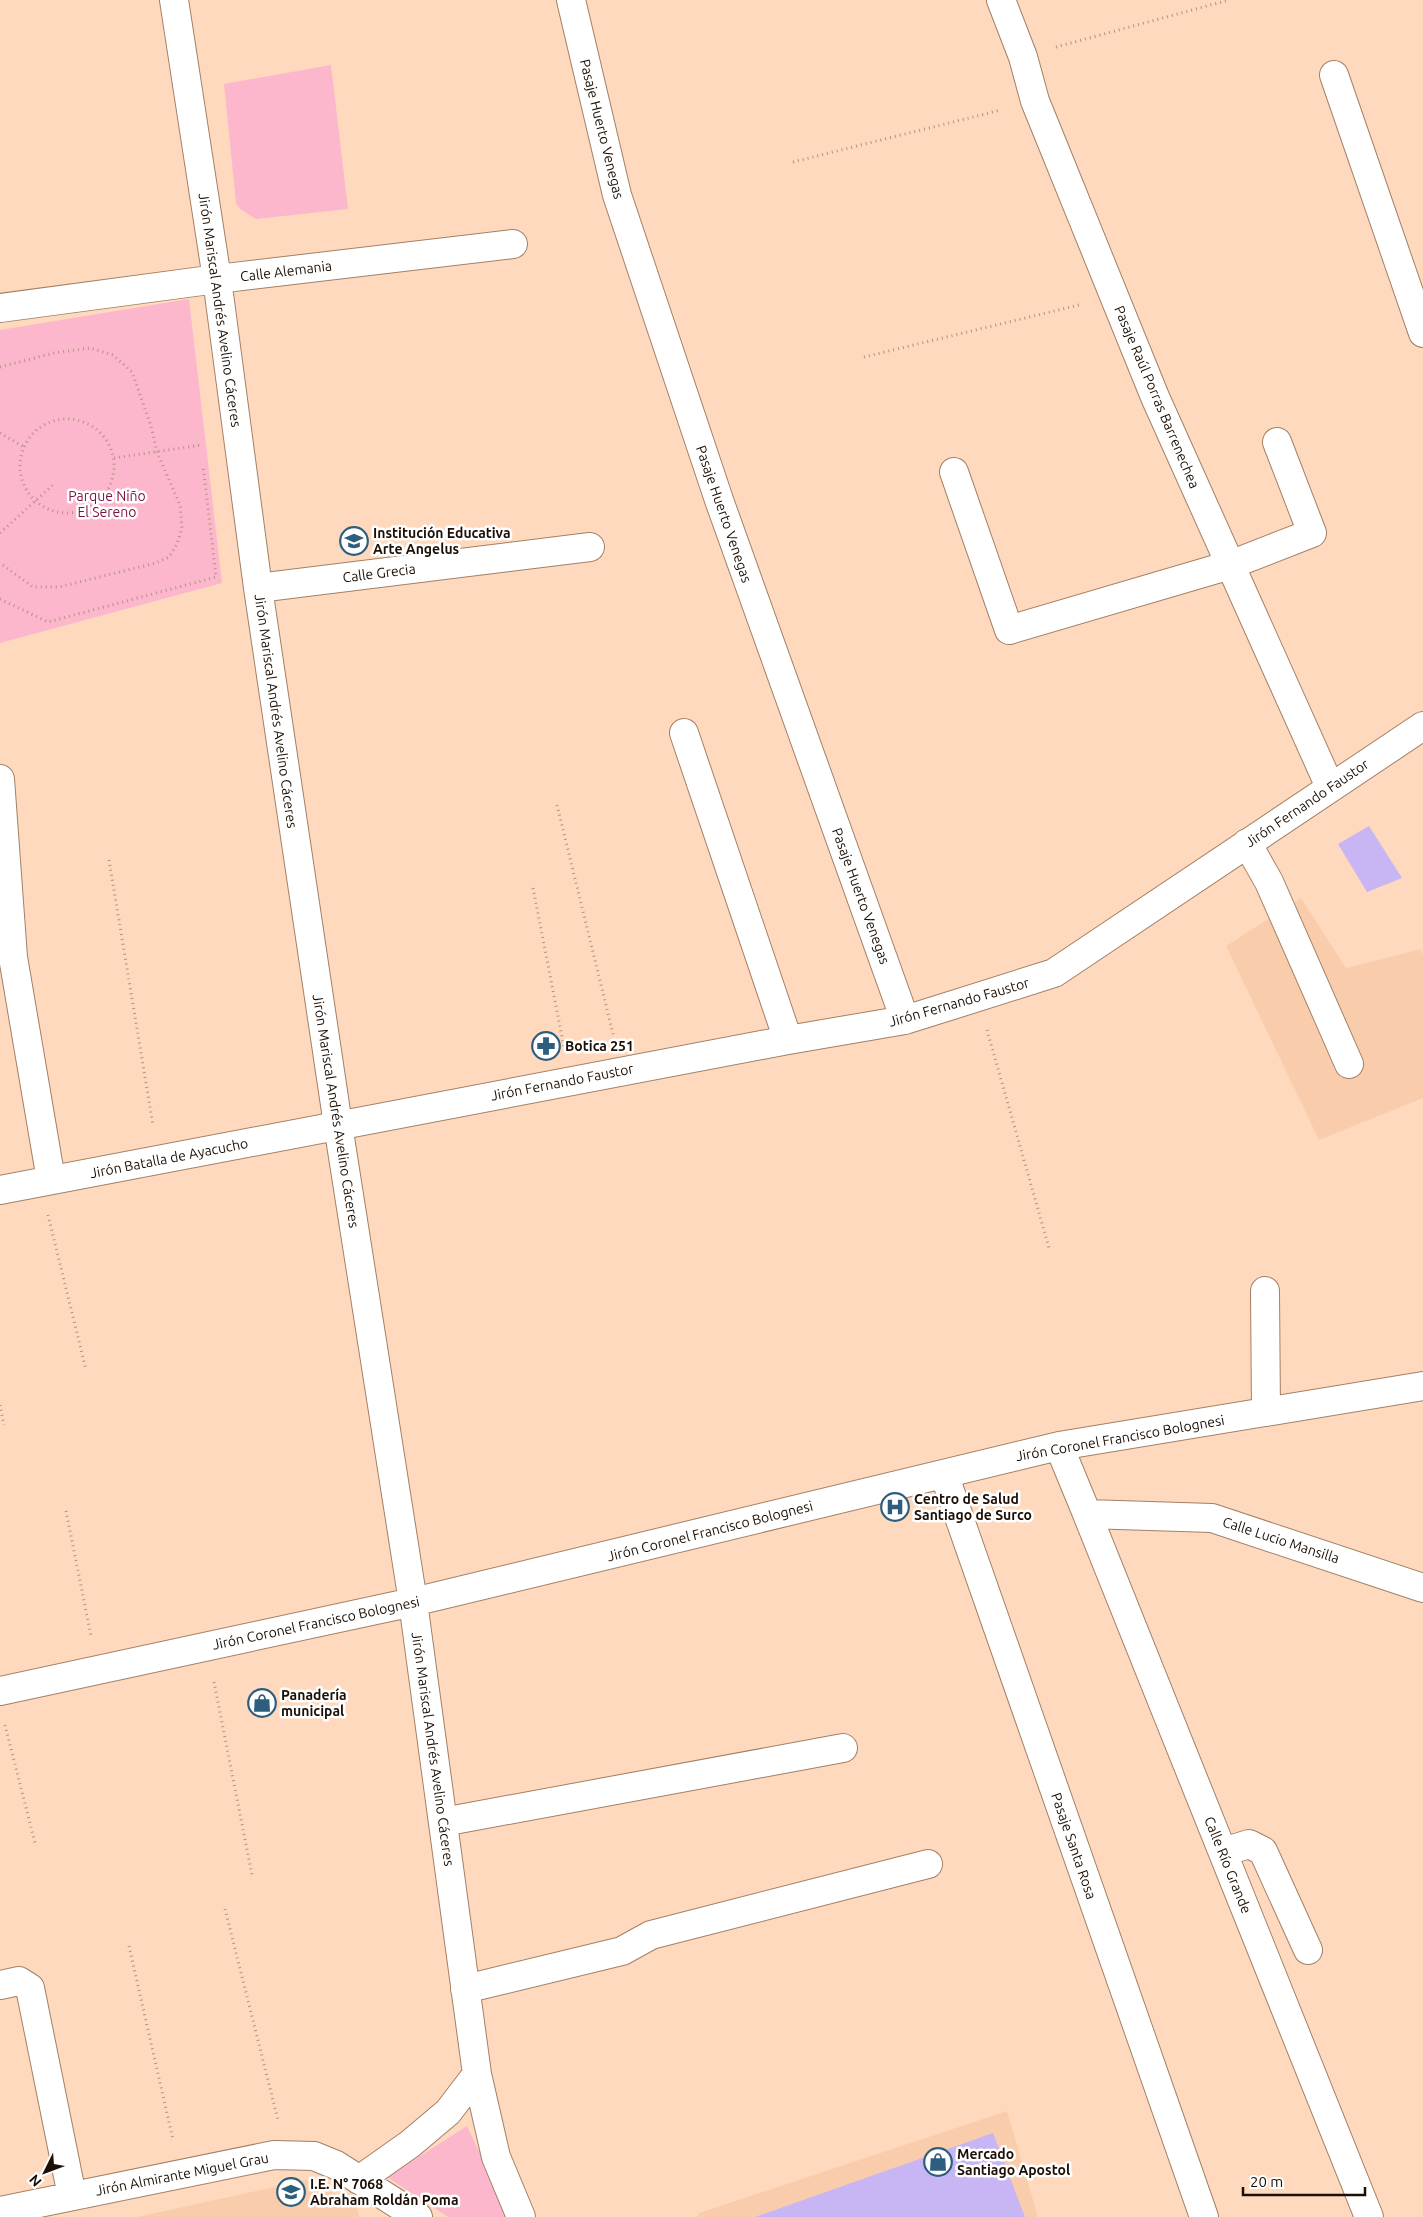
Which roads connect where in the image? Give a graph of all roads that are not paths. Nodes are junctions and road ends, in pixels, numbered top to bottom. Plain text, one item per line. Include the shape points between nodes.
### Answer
1 (174, 0) edge
2 (571, 0) edge
3 (1001, 0) edge
4 (1334, 75) dead end
5 (513, 244) dead end
6 (217, 279) junction
7 (0, 308) edge
8 (1423, 333) edge
9 (1277, 442) dead end
10 (954, 472) dead end
11 (590, 547) dead end
12 (1230, 565) junction
13 (258, 588) junction
14 (1423, 726) edge
15 (684, 733) dead end
16 (0, 779) edge
17 (1330, 787) junction
18 (1247, 843) junction
19 (905, 1020) junction
20 (788, 1040) junction
21 (1349, 1064) dead end
22 (338, 1125) junction
23 (45, 1181) junction
24 (0, 1190) edge
25 (1265, 1291) dead end
26 (1423, 1386) edge
27 (1266, 1412) junction
28 (1059, 1446) junction
29 (944, 1474) junction
30 (1087, 1514) junction
31 (1423, 1588) edge
32 (414, 1602) junction
33 (0, 1691) edge
34 (843, 1748) dead end
35 (443, 1822) junction
36 (1223, 1852) junction
37 (928, 1864) dead end
38 (1308, 1950) dead end
39 (0, 1985) edge
40 (465, 1989) junction
41 (477, 2074) junction
42 (358, 2180) junction
43 (72, 2196) junction
44 (0, 2211) edge
45 (386, 2217) edge
46 (418, 2217) edge
47 (521, 2217) edge
48 (1204, 2217) edge
49 (1369, 2217) edge

1 - 6 street, Jirón Mariscal Andrés Avelino Cáceres
2 - 19 street, Pasaje Huerto Venegas via 617,195 719,500
3 - 12 street, Pasaje Raúl Porras Barrenechea via 1023,57 1035,101 1114,297
4 - 8 street
5 - 6 street, Calle Alemania
6 - 7 street, Calle Alemania
6 - 13 street, Jirón Mariscal Andrés Avelino Cáceres
9 - 12 street via 1312,533
10 - 12 street via 1009,630
11 - 13 street, Calle Grecia
12 - 17 street, Pasaje Raúl Porras Barrenechea
13 - 22 street, Jirón Mariscal Andrés Avelino Cáceres
14 - 17 street, Jirón Fernando Faustor
15 - 20 street
16 - 23 street via 14,957
17 - 18 street, Jirón Fernando Faustor
18 - 19 street, Jirón Fernando Faustor via 1054,973
18 - 21 street via 1269,882
19 - 20 street, Jirón Fernando Faustor
20 - 22 street, Jirón Fernando Faustor
22 - 23 street, Jirón Batalla de Ayacucho
22 - 32 street, Jirón Mariscal Andrés Avelino Cáceres
23 - 24 street, Jirón Batalla de Ayacucho
25 - 27 street
26 - 27 street, Jirón Coronel Francisco Bolognesi
27 - 28 street, Jirón Coronel Francisco Bolognesi
28 - 29 street, Jirón Coronel Francisco Bolognesi
28 - 30 street
29 - 32 street, Jirón Coronel Francisco Bolognesi
29 - 48 street, Pasaje Santa Rosa
30 - 31 street, Calle Lucio Mansilla via 1212,1518
30 - 36 street, Calle Río Grande
32 - 33 street, Jirón Coronel Francisco Bolognesi
32 - 35 street, Jirón Mariscal Andrés Avelino Cáceres
34 - 35 street
35 - 40 street, Jirón Mariscal Andrés Avelino Cáceres
36 - 38 street via 1249,1844 1263,1852
36 - 49 street, Calle Río Grande
37 - 40 street via 651,1935 622,1951
39 - 43 street via 19,1981 30,1988
40 - 41 street, Jirón Mariscal Andrés Avelino Cáceres
41 - 42 street via 448,2112 410,2144
41 - 47 street, Jirón Mariscal Andrés Avelino Cáceres via 496,2157
42 - 43 street, Jirón Almirante Miguel Grau via 336,2165 314,2156 274,2155
42 - 45 street
42 - 46 street, Jirón Almirante Miguel Grau
43 - 44 street, Jirón Almirante Miguel Grau

